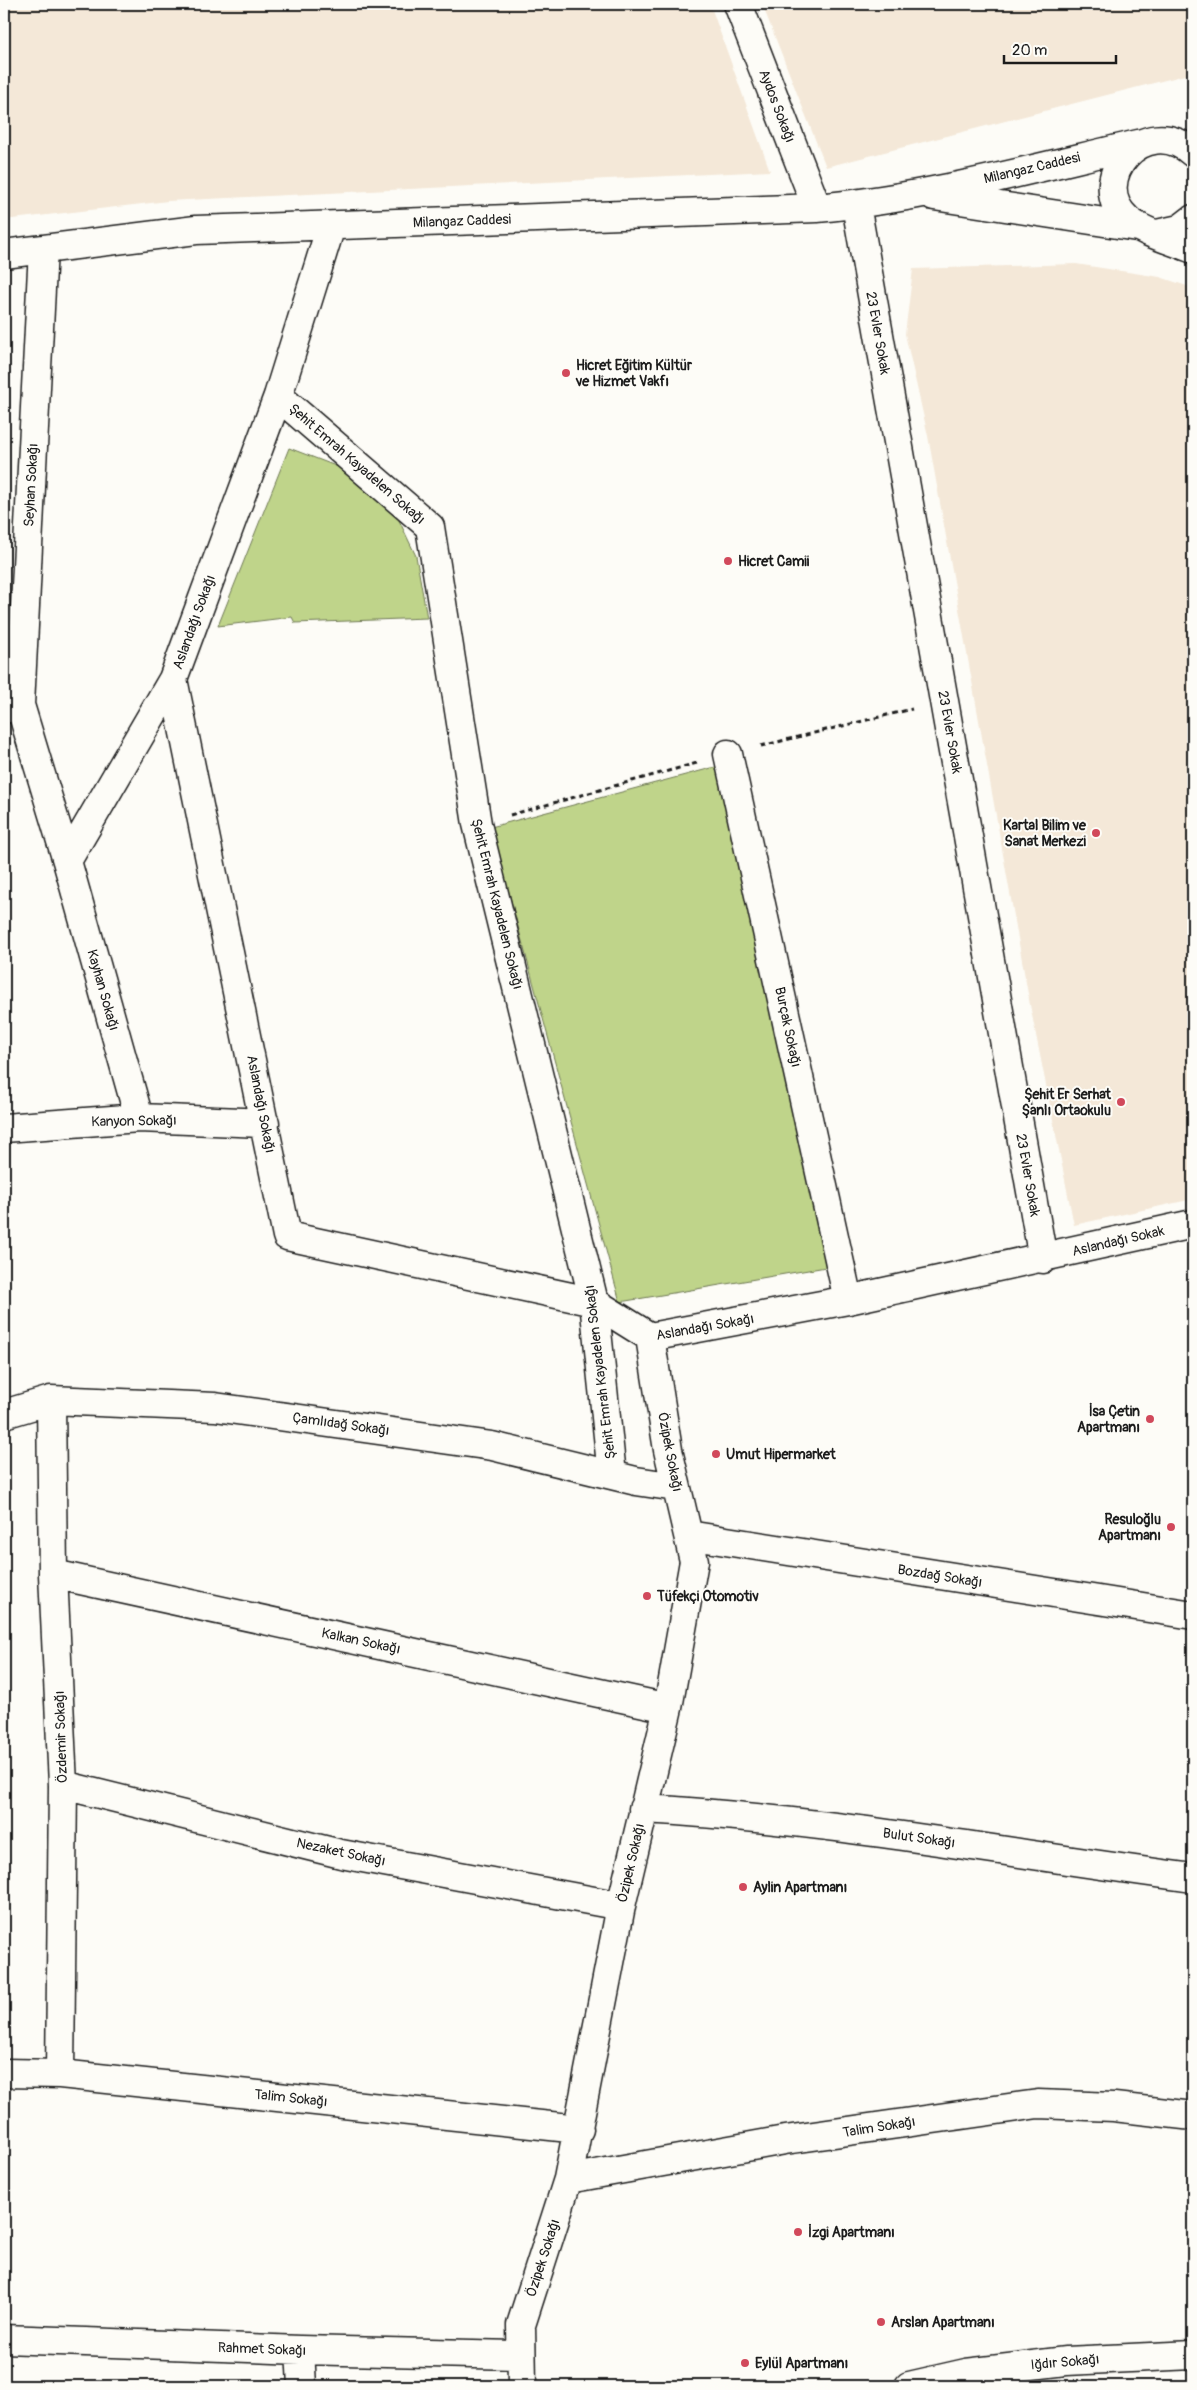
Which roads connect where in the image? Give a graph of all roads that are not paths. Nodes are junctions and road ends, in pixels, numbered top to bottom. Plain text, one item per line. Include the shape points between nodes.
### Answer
1 (738, 4) edge
2 (1143, 142) junction
3 (1193, 152) edge
4 (920, 194) junction
5 (856, 205) junction
6 (817, 208) junction
7 (1193, 219) edge
8 (331, 226) junction
9 (1147, 231) junction
10 (43, 249) junction
11 (1193, 250) edge
12 (4, 254) edge
13 (278, 396) junction
14 (173, 679) junction
15 (12, 707) edge
16 (728, 754) dead end
17 (67, 861) junction
18 (139, 1118) junction
19 (265, 1123) junction
20 (4, 1128) edge
21 (1193, 1224) edge
22 (1043, 1259) junction
23 (848, 1300) junction
24 (594, 1302) junction
25 (650, 1337) junction
26 (51, 1400) junction
27 (4, 1414) edge
28 (612, 1475) junction
29 (676, 1487) junction
30 (688, 1535) junction
31 (54, 1574) junction
32 (1193, 1615) edge
33 (668, 1708) junction
34 (63, 1784) junction
35 (643, 1809) junction
36 (1193, 1878) edge
37 (621, 1906) junction
38 (4, 2073) edge
39 (60, 2074) junction
40 (1193, 2116) edge
41 (579, 2129) junction
42 (568, 2179) junction
43 (4, 2339) edge
44 (300, 2350) junction
45 (520, 2355) junction
46 (1193, 2355) edge
47 (302, 2386) edge
48 (522, 2386) edge
49 (909, 2386) edge

1 - 6 street, Aydos Sokağı
2 - 3 street, Milangaz Caddesi via 1169,140
2 - 4 street, Milangaz Caddesi
2 - 9 street, Milangaz Caddesi via 1120,161 1114,183 1117,205 1125,218
4 - 5 street, Milangaz Caddesi
4 - 9 street, Milangaz Caddesi
5 - 6 street, Milangaz Caddesi
5 - 22 street, 23 Evler Sokak
6 - 8 street, Milangaz Caddesi
7 - 9 street, Milangaz Caddesi via 1180,229
8 - 10 street, Milangaz Caddesi via 196,230
8 - 13 street, Aslandağı Sokağı
9 - 11 street, Milangaz Caddesi
10 - 12 street, Milangaz Caddesi
10 - 15 street, Seyhan Sokağı
13 - 14 street, Aslandağı Sokağı
13 - 24 street, Şehit Emrah Kayadelen Sokağı via 430,527 477,824
14 - 17 street
14 - 19 street, Aslandağı Sokağı
15 - 17 street, Kayhan Sokağı
16 - 23 street, Burçak Sokağı
17 - 18 street, Kayhan Sokağı
18 - 19 street, Kanyon Sokağı
18 - 20 street, Kanyon Sokağı
19 - 24 street, Aslandağı Sokağı via 287,1236
21 - 22 street, Aslandağı Sokak
22 - 23 street, Aslandağı Sokağı
23 - 25 street, Aslandağı Sokağı
24 - 25 street, Aslandağı Sokağı
24 - 28 street, Şehit Emrah Kayadelen Sokağı
25 - 29 street, Özipek Sokağı
26 - 27 street, Çamlıdağ Sokağı
26 - 28 street, Çamlıdağ Sokağı via 215,1407 254,1412 492,1446
26 - 31 street, Özdemir Sokağı
28 - 29 street, Çamlıdağ Sokağı
29 - 30 street, Özipek Sokağı
30 - 32 street, Bozdağ Sokağı
30 - 33 street, Özipek Sokağı via 694,1561
31 - 33 street, Kalkan Sokağı
31 - 34 street, Özdemir Sokağı
33 - 35 street, Özipek Sokağı
34 - 37 street, Nezaket Sokağı via 341,1854
34 - 39 street, Özdemir Sokağı
35 - 36 street, Bulut Sokağı via 714,1813 906,1836
35 - 37 street, Özipek Sokağı
37 - 41 street, Özipek Sokağı
38 - 39 street, Talim Sokağı
39 - 41 street, Talim Sokağı
40 - 42 street, Talim Sokağı via 1114,2107 1038,2104 785,2140
41 - 42 street, Özipek Sokağı
42 - 45 street, Özipek Sokağı via 521,2325
43 - 44 street, Rahmet Sokağı
44 - 45 street, Rahmet Sokağı
44 - 47 street
45 - 48 street, Özipek Sokağı
46 - 49 street, Iğdır Sokağı via 1066,2361 966,2373

